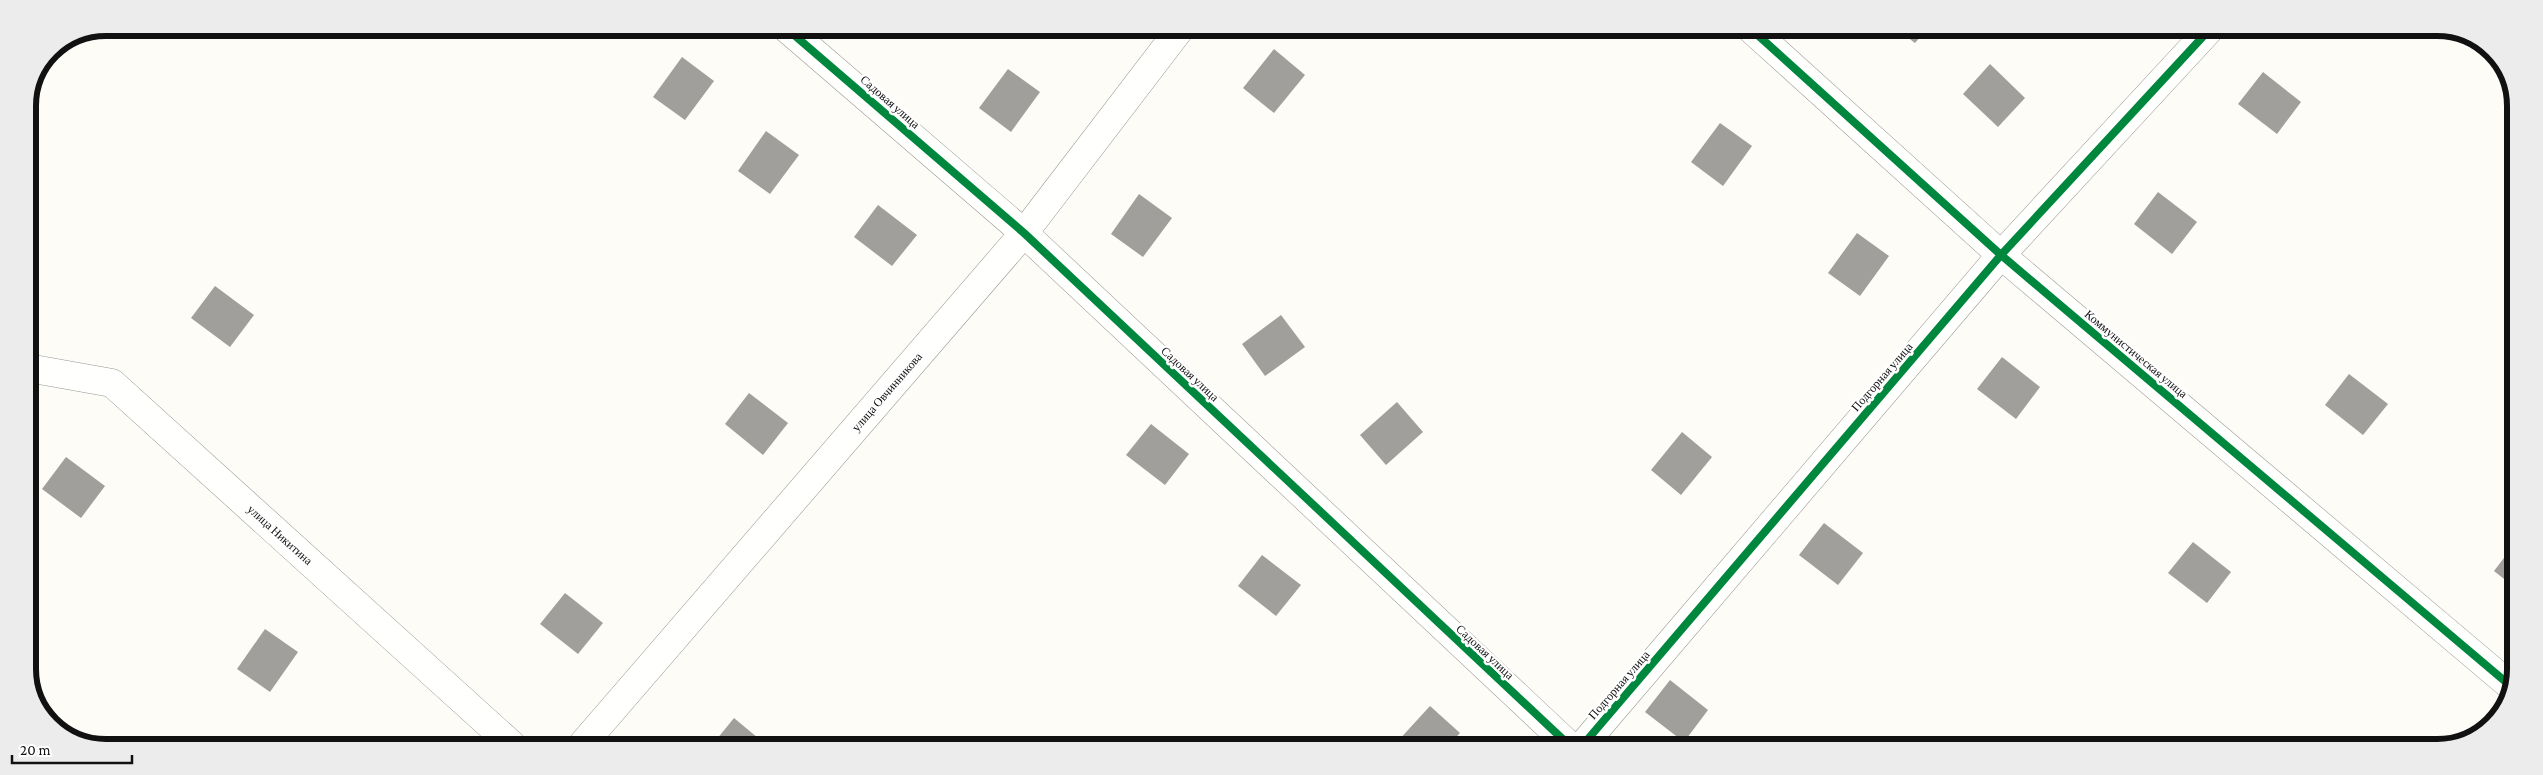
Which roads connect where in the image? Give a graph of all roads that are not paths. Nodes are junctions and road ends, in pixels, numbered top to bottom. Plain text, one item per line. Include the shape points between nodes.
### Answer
1 (795, 36) edge
2 (1175, 36) edge
3 (1758, 36) edge
4 (2203, 36) edge
5 (1024, 233) junction
6 (2001, 255) junction
7 (36, 369) edge
8 (2505, 681) edge
9 (505, 739) edge
10 (587, 739) edge
11 (1563, 739) edge
12 (1588, 739) edge

1 - 5 street, Садовая улица
2 - 5 street, улица Овчинникова
3 - 6 street, Коммунистическая улица
4 - 6 street, Подгорная улица
5 - 10 street, улица Овчинникова
5 - 11 street, Садовая улица
6 - 8 street, Коммунистическая улица
6 - 12 street, Подгорная улица
7 - 9 street, улица Никитина via 112,383

